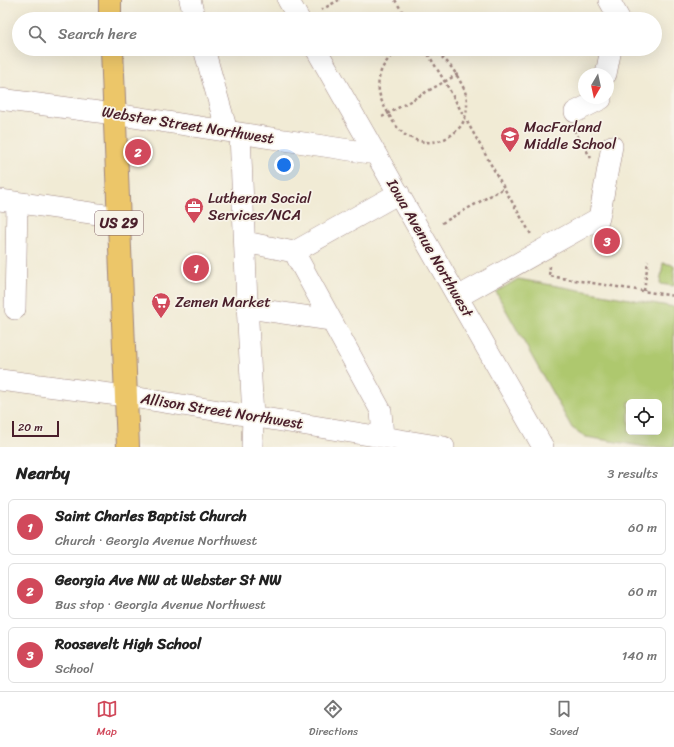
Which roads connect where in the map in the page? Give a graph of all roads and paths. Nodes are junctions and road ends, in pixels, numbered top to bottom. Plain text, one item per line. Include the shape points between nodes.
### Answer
1 (110, 0) edge
2 (190, 0) edge
3 (288, 0) edge
4 (339, 0) edge
5 (395, 0) edge
6 (609, 0) edge
7 (321, 10) dead end
8 (110, 12) edge
9 (193, 12) edge
10 (295, 12) edge
11 (403, 12) edge
12 (616, 12) edge
13 (112, 56) edge
14 (206, 56) edge
15 (320, 56) edge
16 (391, 56) edge
17 (429, 56) edge
18 (441, 56) edge
19 (610, 56) edge
20 (607, 68) edge
21 (457, 75) junction
22 (445, 82) junction
23 (0, 99) edge
24 (591, 104) edge
25 (576, 112) joint
26 (114, 114) junction
27 (388, 114) junction
28 (382, 117) dead end
29 (465, 117) junction
30 (233, 132) junction
31 (612, 146) dead end
32 (376, 154) junction
33 (595, 164) dead end
34 (504, 188) junction
35 (399, 193) junction
36 (9, 201) edge
37 (119, 217) junction
38 (442, 223) dead end
39 (534, 240) dead end
40 (245, 242) junction
41 (294, 252) junction
42 (648, 261) dead end
43 (550, 264) dead end
44 (643, 272) dead end
45 (647, 272) junction
46 (644, 291) junction
47 (674, 296) edge
48 (458, 297) junction
49 (248, 308) junction
50 (15, 309) dead end
51 (331, 320) junction
52 (0, 380) edge
53 (126, 396) junction
54 (254, 416) junction
55 (384, 437) junction
56 (128, 447) edge
57 (252, 447) edge
58 (444, 447) edge
59 (543, 447) edge

1 - 8 highway
2 - 9 street
3 - 10 street
4 - 7 path
5 - 11 path
6 - 12 street
13 - 26 highway, US 29
14 - 30 street
15 - 32 street, Iowa Avenue Northwest
16 - 27 path via 380,72 378,90
17 - 22 path
18 - 21 path
19 - 20 street
21 - 22 path
21 - 29 path via 466,96
22 - 27 path
22 - 29 path
23 - 26 street, Webster Street Northwest
24 - 25 street
25 - 33 path via 567,118
26 - 30 street, Webster Street Northwest
26 - 37 highway, US 29
27 - 28 path
27 - 29 path via 403,134 420,142 432,143 453,134
29 - 34 path
30 - 32 street, Webster Street Northwest
30 - 40 street
31 - 48 street via 600,218
32 - 35 street, Iowa Avenue Northwest
34 - 38 path
34 - 39 path
35 - 41 street
35 - 48 street, Iowa Avenue Northwest
36 - 37 street
36 - 50 street
37 - 53 highway, US 29
40 - 41 street
40 - 49 street
41 - 51 street
42 - 45 path
43 - 46 path via 548,276
44 - 45 path
45 - 46 path
46 - 47 path
48 - 59 street, Iowa Avenue Northwest
49 - 51 street
49 - 54 street
51 - 55 street via 381,411
52 - 53 street, Allison Street Northwest
53 - 54 street, Allison Street Northwest
53 - 56 highway, US 29
54 - 55 street, Allison Street Northwest
54 - 57 street
55 - 58 street, Allison Street Northwest

